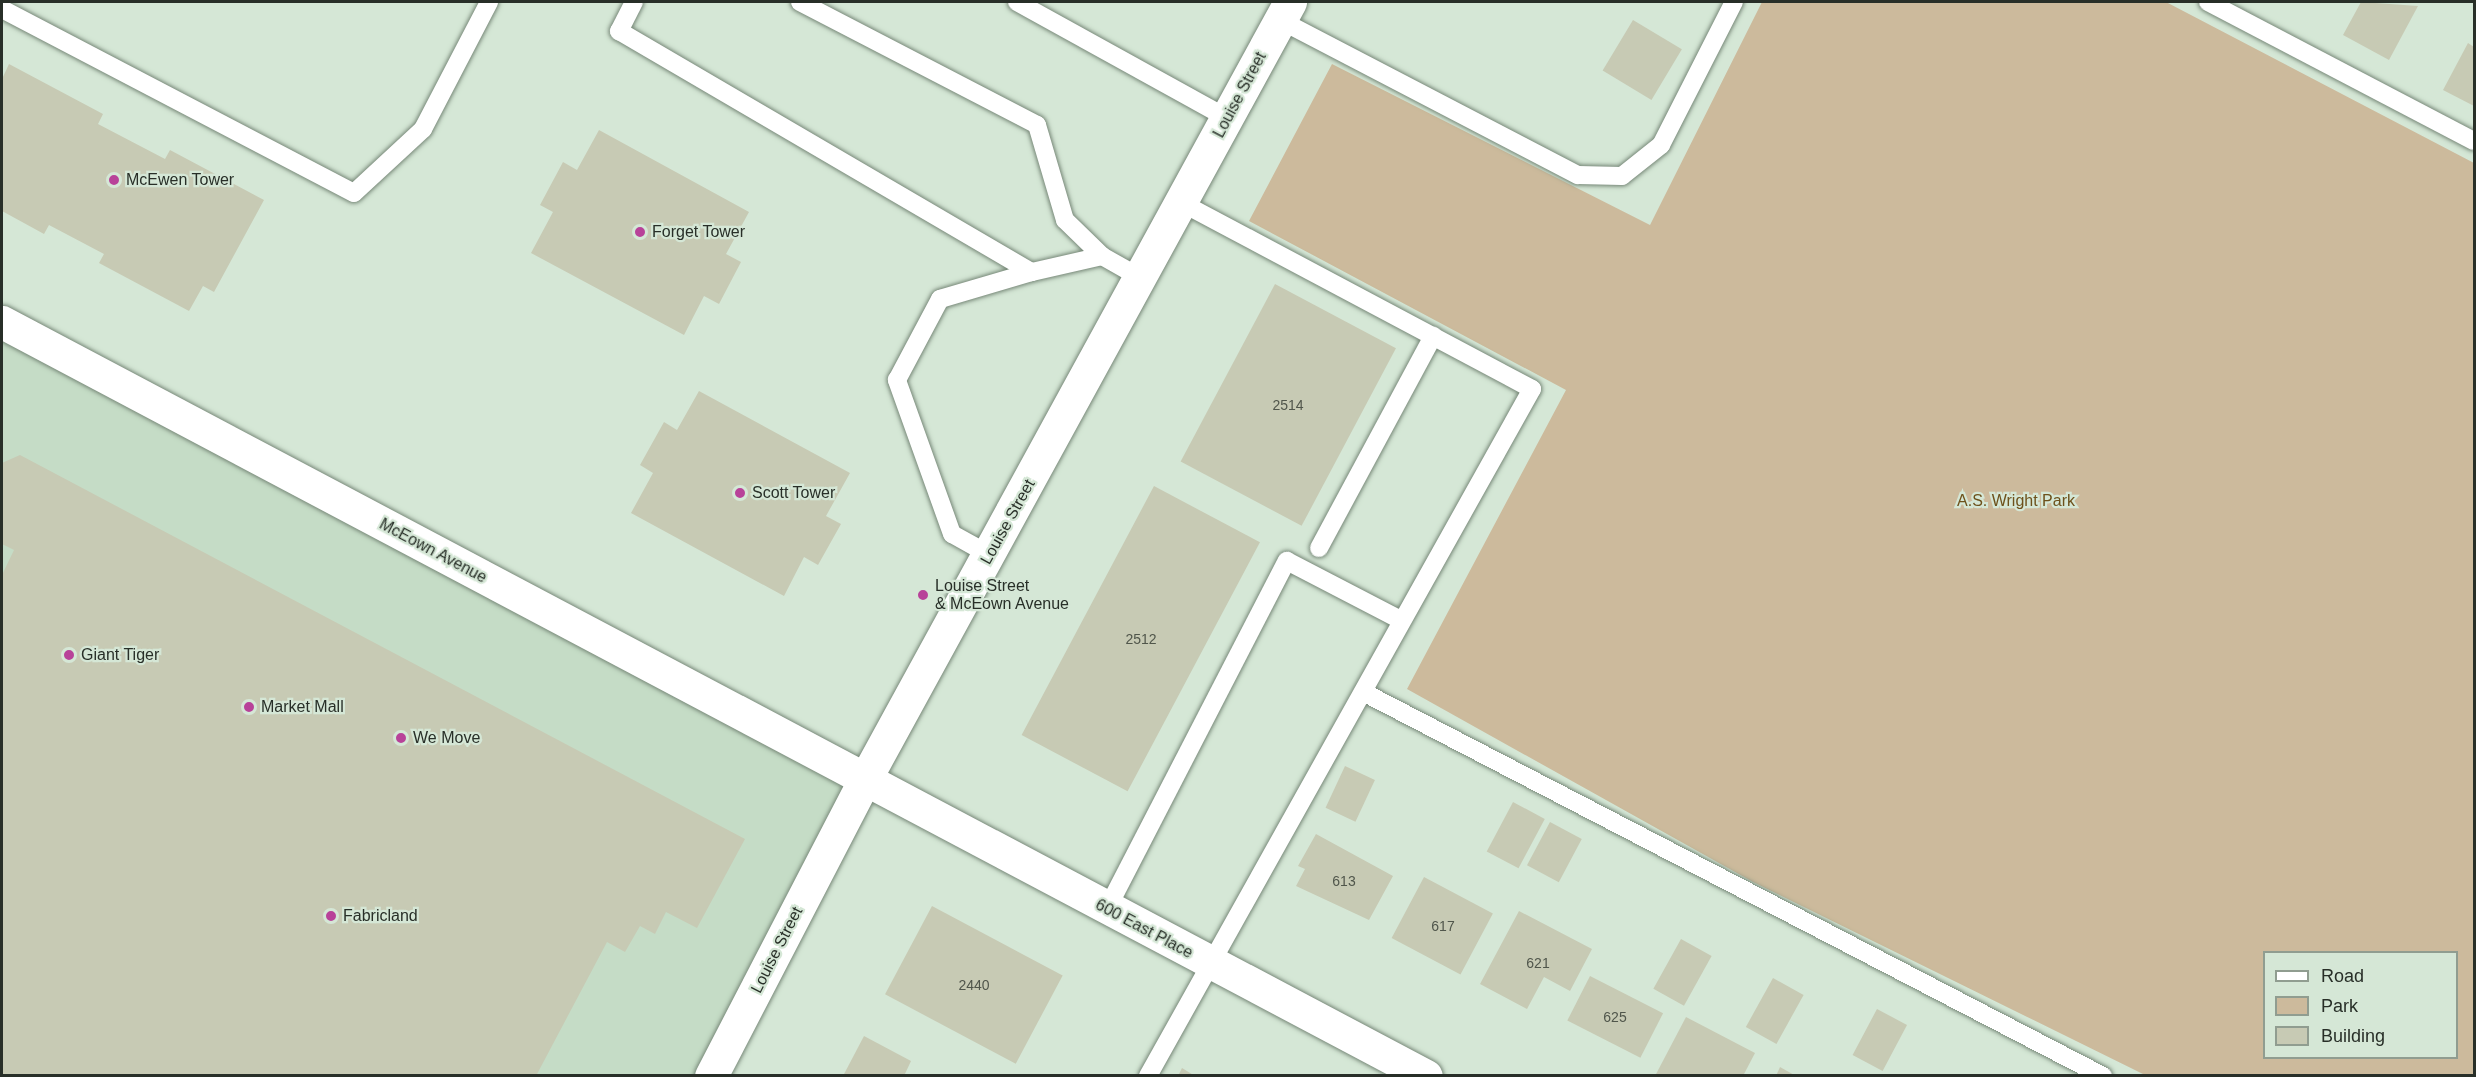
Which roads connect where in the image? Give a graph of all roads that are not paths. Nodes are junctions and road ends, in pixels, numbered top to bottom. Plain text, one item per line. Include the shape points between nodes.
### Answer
1 (634, 2) edge
2 (800, 2) edge
3 (1017, 2) edge
4 (1734, 2) edge
5 (2208, 2) edge
6 (484, 3) edge
7 (2, 9) edge
8 (1285, 11) edge
9 (1227, 118) junction
10 (2475, 141) edge
11 (1182, 203) junction
12 (1101, 256) junction
13 (1032, 272) junction
14 (1142, 278) junction
15 (2, 322) edge
16 (1433, 336) junction
17 (1319, 548) dead end
18 (990, 555) junction
19 (1401, 620) junction
20 (1363, 692) junction
21 (864, 781) junction
22 (1107, 909) junction
23 (1209, 964) junction
24 (711, 1076) edge
25 (1148, 1076) edge
26 (1426, 1076) edge
27 (2103, 1076) edge

1 - 13 lane via 620,31
2 - 12 lane via 1037,125 1065,220
3 - 9 lane
4 - 8 lane via 1661,145 1622,176 1578,176
5 - 10 lane
6 - 7 lane via 423,129 354,193
8 - 9 street, Louise Street
9 - 11 street, Louise Street
11 - 14 street, Louise Street
11 - 16 lane
12 - 13 lane
12 - 14 lane
13 - 18 lane via 940,299 897,380 952,534
14 - 18 street, Louise Street
15 - 21 street, McEown Avenue
16 - 17 lane
16 - 19 lane via 1532,389
18 - 21 street, Louise Street
19 - 20 lane
19 - 22 lane via 1287,561
20 - 23 lane
20 - 27 lane
21 - 22 street, 600 East Place
21 - 24 street, Louise Street
22 - 23 street, 600 East Place
23 - 25 lane
23 - 26 street, 600 East Place

